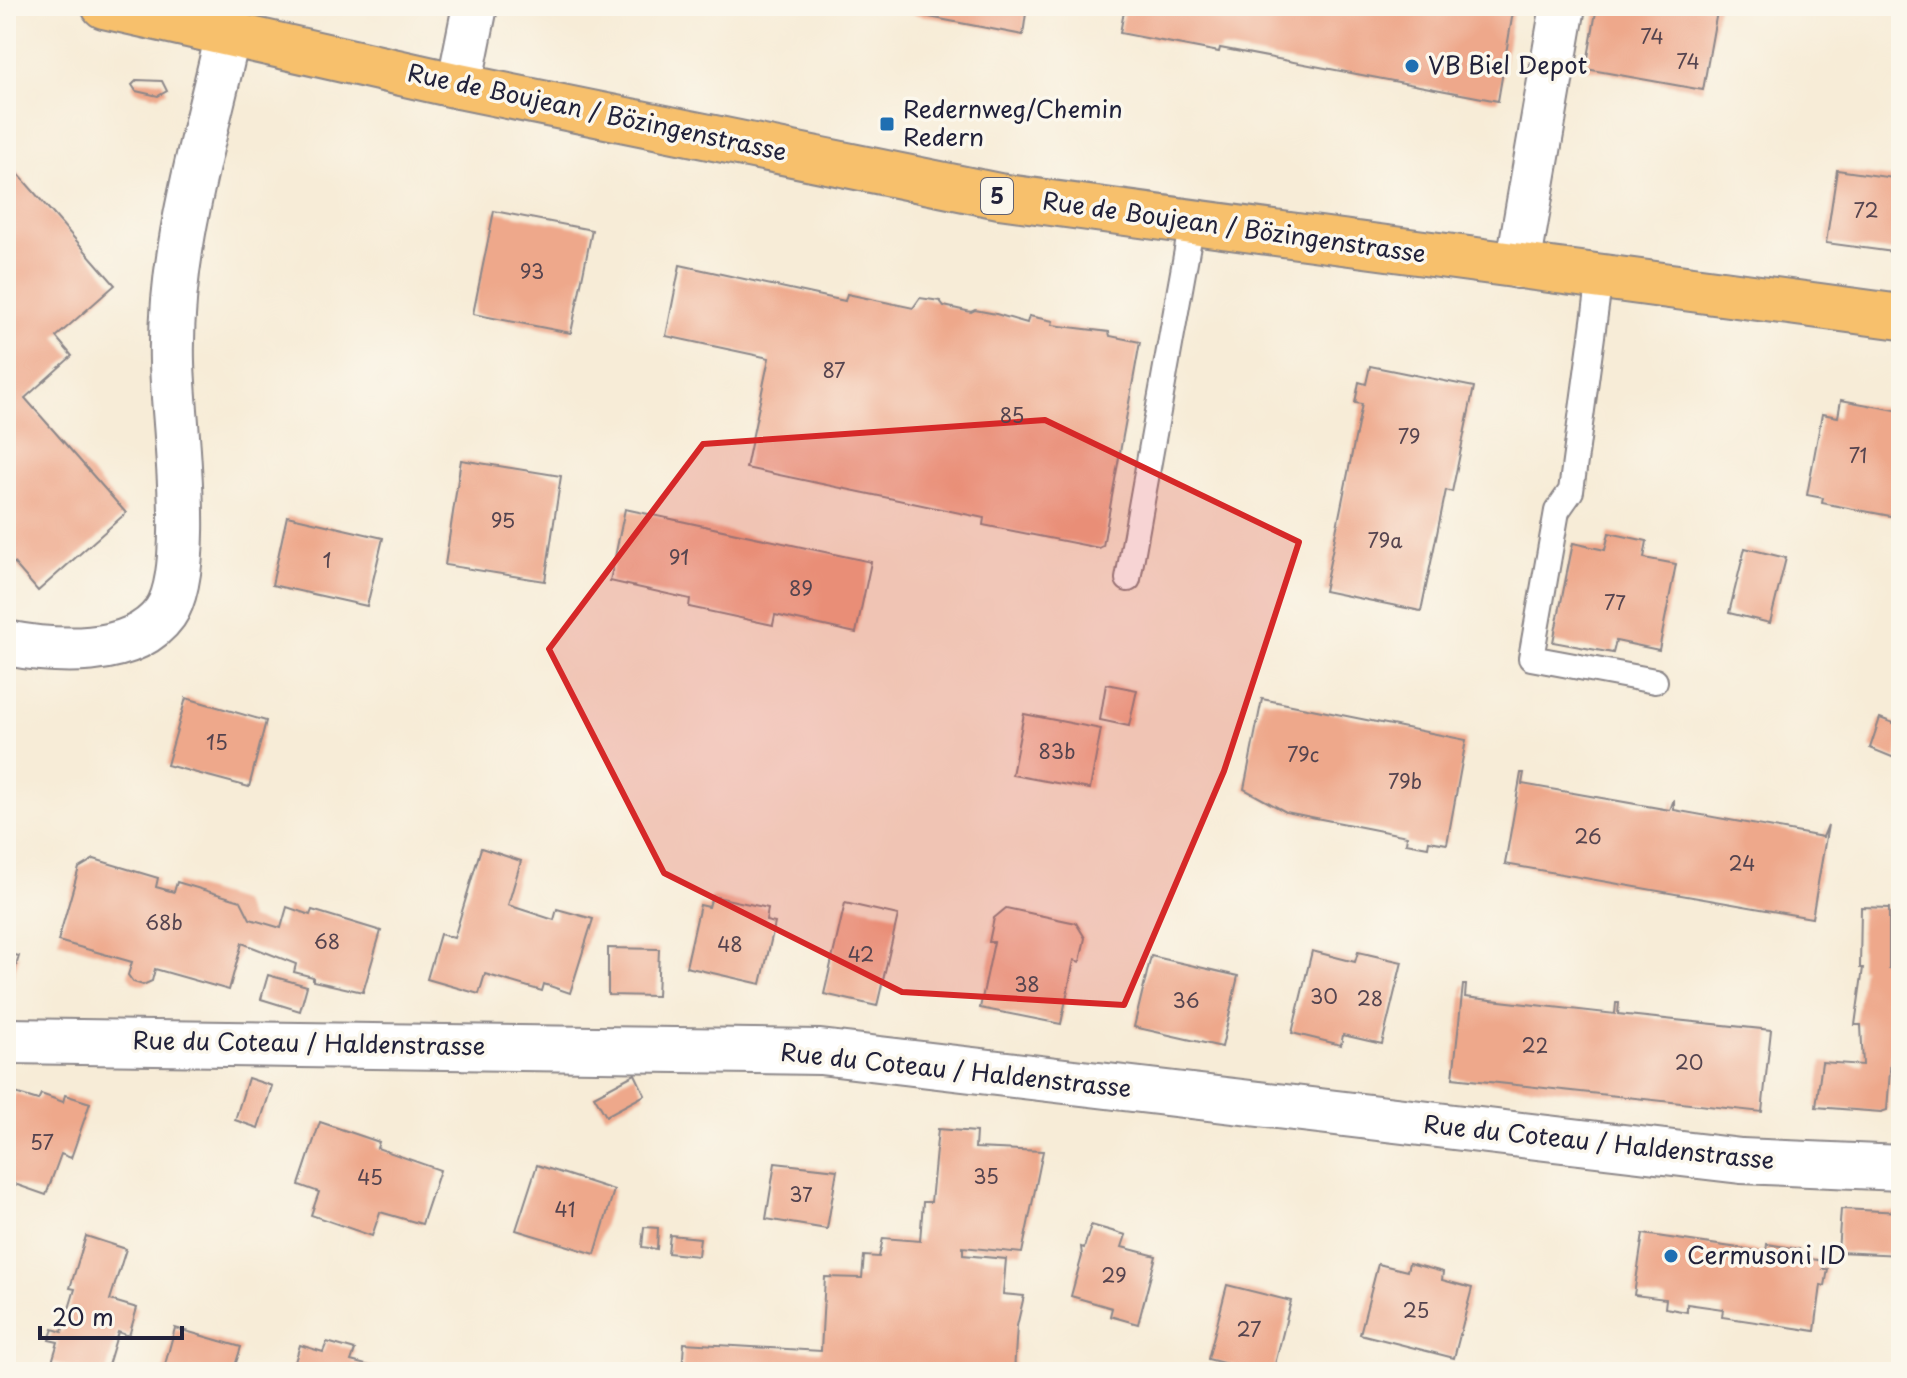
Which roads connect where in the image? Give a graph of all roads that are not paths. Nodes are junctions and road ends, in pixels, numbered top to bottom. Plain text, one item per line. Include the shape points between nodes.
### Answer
1 (104, 6) edge
2 (475, 6) edge
3 (1563, 6) edge
4 (228, 34) junction
5 (459, 86) junction
6 (1192, 222) junction
7 (1518, 266) junction
8 (1600, 277) junction
9 (1901, 317) edge
10 (1128, 579) dead end
11 (6, 643) edge
12 (1655, 681) dead end
13 (6, 1041) edge
14 (1901, 1168) edge

1 - 4 main road, Rue de Boujean / Bözingenstrasse / 5
2 - 5 street
3 - 7 street
4 - 5 main road, Rue de Boujean / Bözingenstrasse / 5
4 - 11 street via 181,241 173,312 177,585 166,612 152,627 126,640 46,651
5 - 6 main road, Rue de Boujean / Bözingenstrasse / 5 via 999,196
6 - 7 main road, Rue de Boujean / Bözingenstrasse / 5
6 - 10 lane
7 - 8 main road, Rue de Boujean / Bözingenstrasse / 5
8 - 9 main road, Rue de Boujean / Bözingenstrasse / 5
8 - 12 lane via 1571,491 1557,511 1531,658
13 - 14 street, Rue du Coteau / Haldenstrasse via 820,1052 1741,1161

